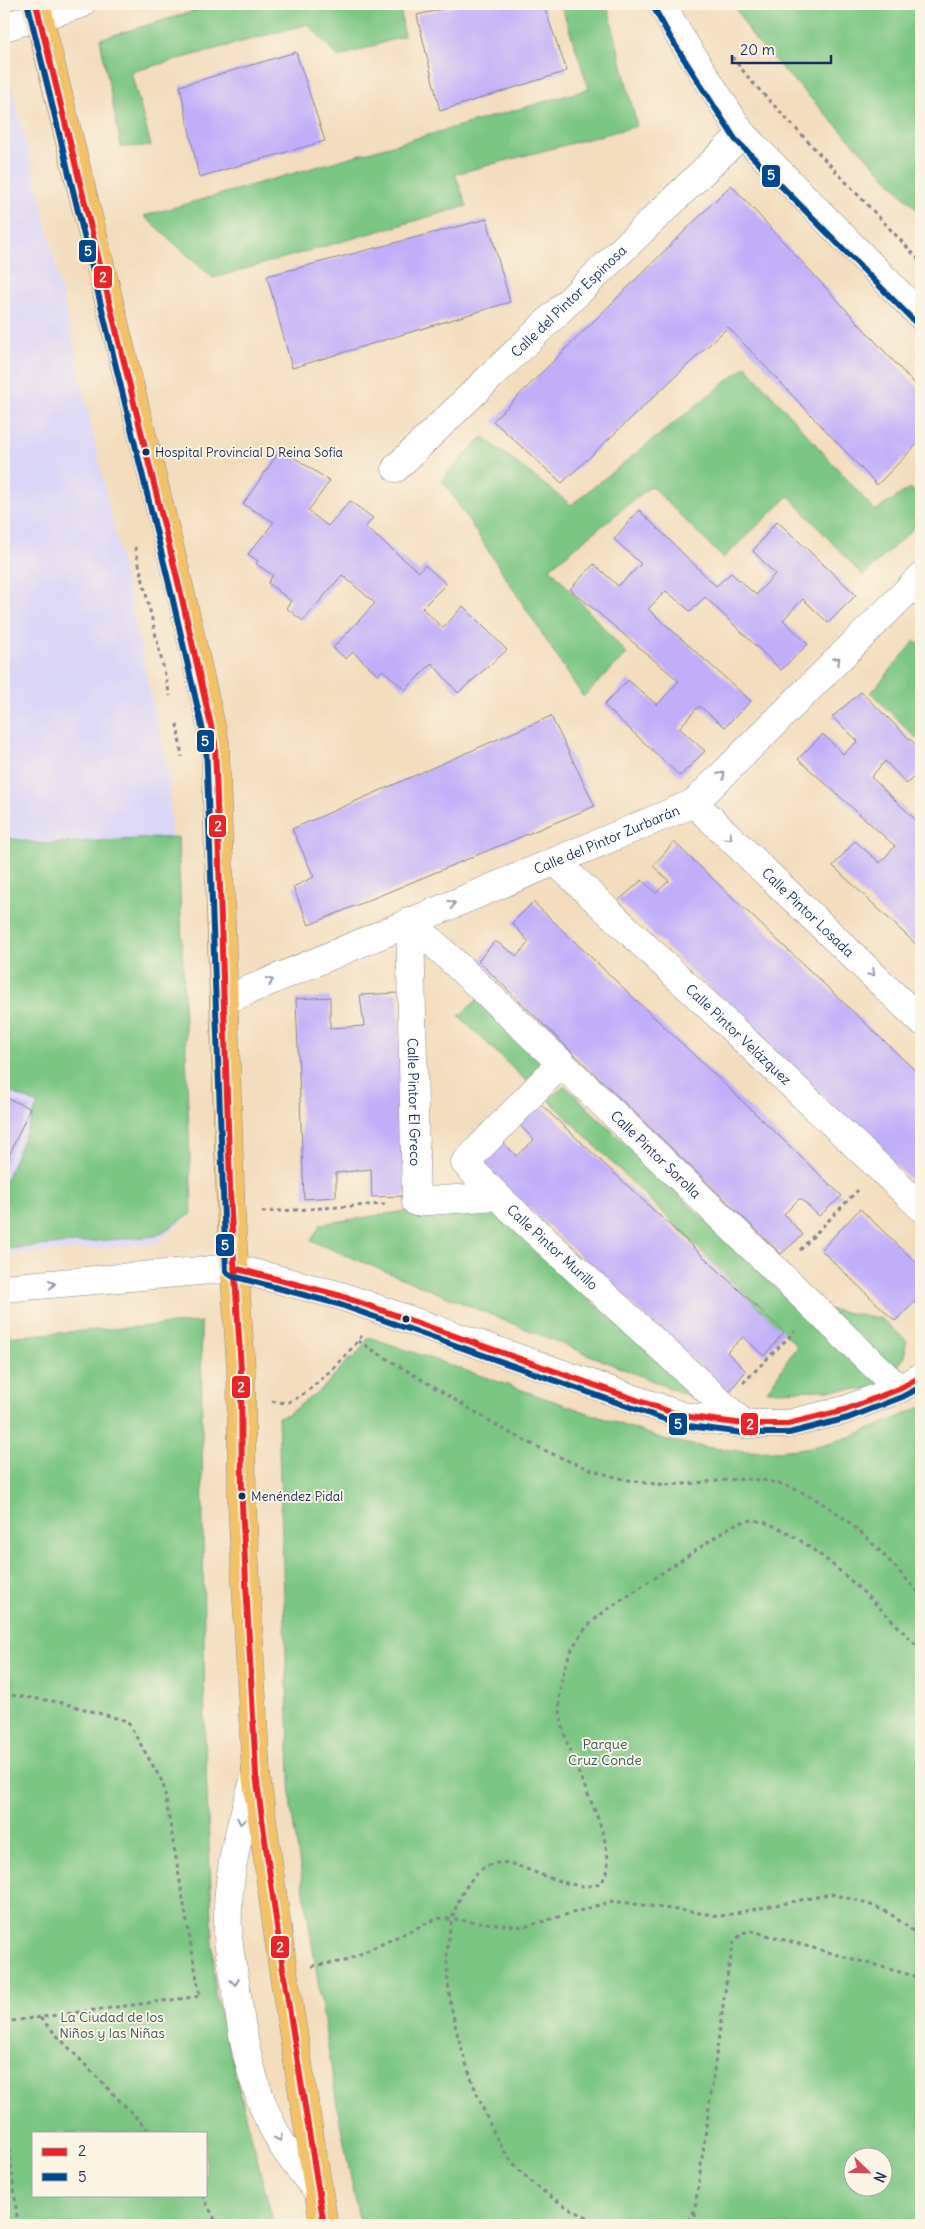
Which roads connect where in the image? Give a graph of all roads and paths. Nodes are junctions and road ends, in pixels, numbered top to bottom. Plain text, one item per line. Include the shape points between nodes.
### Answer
1 (81, 4) edge
2 (662, 4) edge
3 (37, 10) edge
4 (4, 27) edge
5 (727, 50) dead end
6 (742, 134) junction
7 (921, 262) edge
8 (921, 316) edge
9 (396, 468) dead end
10 (133, 539) dead end
11 (921, 577) edge
12 (172, 704) dead end
13 (176, 723) dead end
14 (183, 760) dead end
15 (694, 803) junction
16 (556, 862) junction
17 (410, 921) junction
18 (225, 1000) junction
19 (921, 1021) edge
20 (561, 1063) junction
21 (880, 1168) junction
22 (497, 1196) junction
23 (416, 1202) junction
24 (921, 1207) edge
25 (231, 1214) junction
26 (234, 1268) junction
27 (778, 1272) junction
28 (4, 1288) edge
29 (817, 1309) junction
30 (367, 1328) dead end
31 (358, 1341) junction
32 (910, 1383) edge
33 (267, 1401) dead end
34 (722, 1404) junction
35 (744, 1424) junction
36 (921, 1595) edge
37 (921, 1650) edge
38 (4, 1694) edge
39 (256, 1775) junction
40 (453, 1919) junction
41 (921, 1938) edge
42 (310, 1966) dead end
43 (921, 1983) edge
44 (200, 1996) junction
45 (208, 1996) dead end
46 (39, 2017) junction
47 (4, 2022) edge
48 (4, 2118) edge
49 (150, 2132) edge
50 (317, 2191) junction
51 (203, 2196) edge
52 (696, 2209) junction
53 (18, 2225) edge
54 (218, 2225) edge
55 (324, 2225) edge
56 (610, 2225) edge
57 (682, 2225) edge
58 (695, 2225) edge

1 - 3 street
2 - 6 street
3 - 4 street
3 - 18 main road via 215,743
5 - 7 path via 752,82
6 - 8 street
6 - 9 street, Calle del Pintor Espinosa
10 - 12 path
15 -> 11 street, Calle del Pintor Zurbarán
13 - 14 path
15 - 16 street, Calle del Pintor Zurbarán
15 -> 19 street, Calle Pintor Losada
17 -> 16 street, Calle del Pintor Zurbarán
16 - 21 street, Calle Pintor Velázquez
18 -> 17 street, Calle del Pintor Zurbarán
17 - 20 street, Calle Pintor Sorolla
17 - 23 street, Calle Pintor El Greco
18 - 25 main road
20 - 22 street, Calle Pintor Murillo via 465,1164
20 - 27 street, Calle Pintor Sorolla
21 - 24 street, Calle Pintor Velázquez
21 - 27 path
22 - 23 street
22 - 34 street, Calle Pintor Murillo
23 - 25 path
25 - 26 main road
28 -> 26 street
26 - 35 street via 341,1296 682,1416
26 - 39 main road via 241,1369 242,1506
27 - 29 street, Calle Pintor Sorolla
29 - 32 street, Calle Pintor Sorolla
29 - 34 path
30 - 31 path
31 - 33 path via 312,1387 288,1402
31 - 36 path via 518,1438 620,1478 652,1484 756,1479 799,1491 848,1520
32 - 35 street via 845,1410 788,1424
34 - 35 street, Calle Pintor Murillo
37 - 40 path via 858,1589 791,1534 760,1521 749,1520 733,1525 591,1623 580,1637 562,1678 559,1708 563,1732 605,1840 608,1866 602,1882 584,1886 558,1881 507,1863 492,1864 479,1870 468,1882
38 - 44 path via 59,1702 127,1721 163,1783
39 - 50 main road via 282,1970
39 -> 50 street via 242,1818 231,1879 229,1912 229,1945 242,2036 260,2098 283,2146
40 - 41 path via 524,1926 613,1901 722,1916 831,1894 864,1902 889,1913
40 - 42 path via 438,1918 345,1961
40 - 56 path via 447,1967 450,2003 467,2067 501,2146 523,2172 550,2195 588,2217
43 - 52 path via 914,1976 752,1931 742,1933 734,1942 727,1977
44 - 45 path
44 - 46 path
46 - 47 path
46 - 49 path
48 - 53 path
50 - 55 main road
51 - 54 path
52 - 57 path
52 - 58 path

